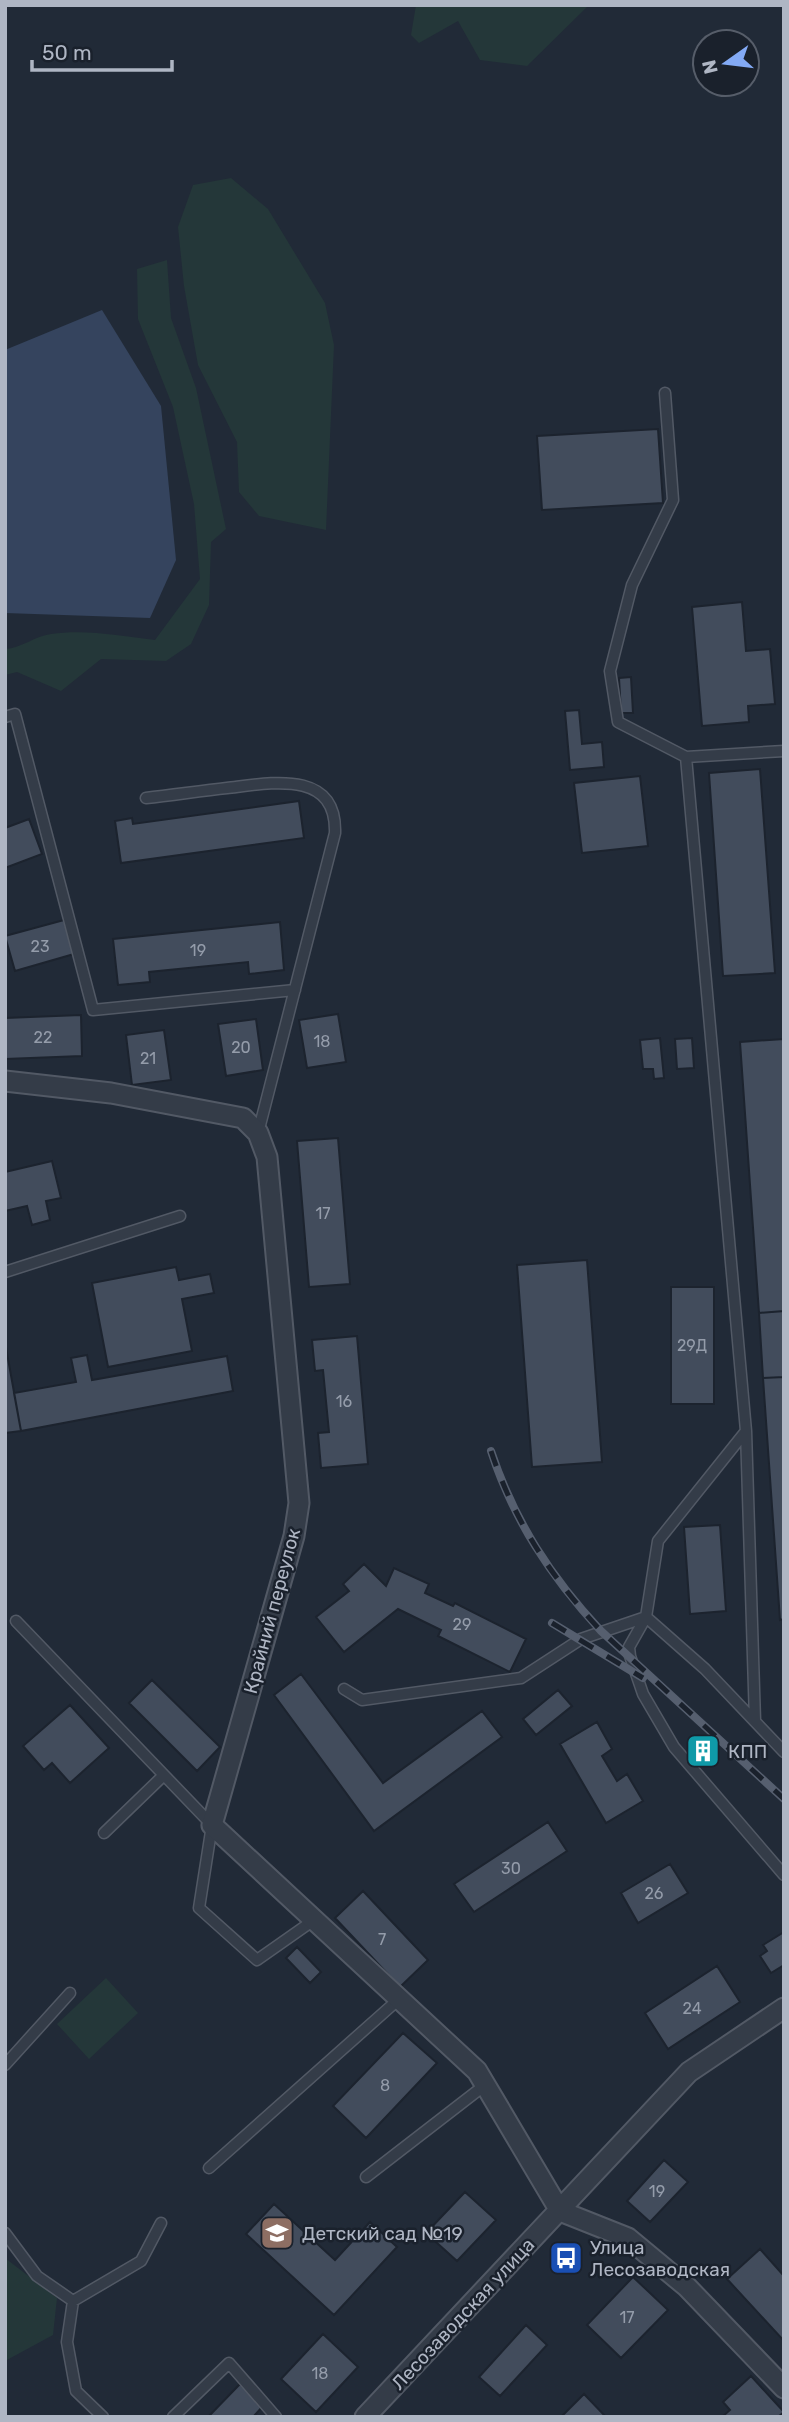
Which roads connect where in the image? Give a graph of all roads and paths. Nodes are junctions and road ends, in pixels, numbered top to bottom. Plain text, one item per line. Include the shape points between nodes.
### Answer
1 (665, 393) dead end
2 (5, 718) edge
3 (784, 751) edge
4 (686, 757) junction
5 (146, 798) dead end
6 (295, 990) junction
7 (5, 1082) edge
8 (258, 1133) junction
9 (180, 1216) dead end
10 (5, 1272) edge
11 (746, 1431) junction
12 (646, 1617) junction
13 (16, 1621) dead end
14 (344, 1689) dead end
15 (755, 1721) junction
16 (784, 1752) edge
17 (164, 1775) junction
18 (212, 1825) junction
19 (104, 1833) dead end
20 (784, 1875) edge
21 (314, 1920) junction
22 (70, 1993) dead end
23 (400, 1999) junction
24 (784, 2008) edge
25 (5, 2065) edge
26 (485, 2085) junction
27 (209, 2168) dead end
28 (366, 2178) dead end
29 (560, 2211) junction
30 (161, 2223) dead end
31 (7, 2239) edge
32 (73, 2301) junction
33 (784, 2388) edge
34 (103, 2417) edge
35 (173, 2417) edge
36 (276, 2417) edge
37 (365, 2417) edge

1 - 4 lane via 673,500 632,585 610,671 618,722
2 - 6 lane via 15,714 93,1010
3 - 4 lane
4 - 11 lane
5 - 6 lane via 275,782 317,791 330,803 335,833
6 - 8 lane
7 - 8 street via 111,1093 243,1118
8 - 18 street, Крайний переулок via 267,1157 299,1503 295,1536
9 - 10 lane
11 - 12 lane via 658,1541
11 - 15 lane
12 - 14 lane via 581,1639 521,1678 362,1700
12 - 15 lane
12 - 20 lane via 629,1647 647,1703 683,1759
13 - 17 lane
15 - 16 lane
17 - 18 lane
17 - 19 lane
18 - 21 street
18 - 21 lane via 199,1908 257,1960
21 - 23 street
22 - 25 lane
23 - 26 street via 477,2071
23 - 27 lane
24 - 29 street, Лесозаводская улица via 689,2073
26 - 28 lane
26 - 29 street
29 - 33 street via 628,2238 687,2287
29 - 37 street, Лесозаводская улица
30 - 32 lane via 141,2261
31 - 32 lane via 37,2276
32 - 34 lane via 67,2342 76,2391
35 - 36 lane via 229,2363

